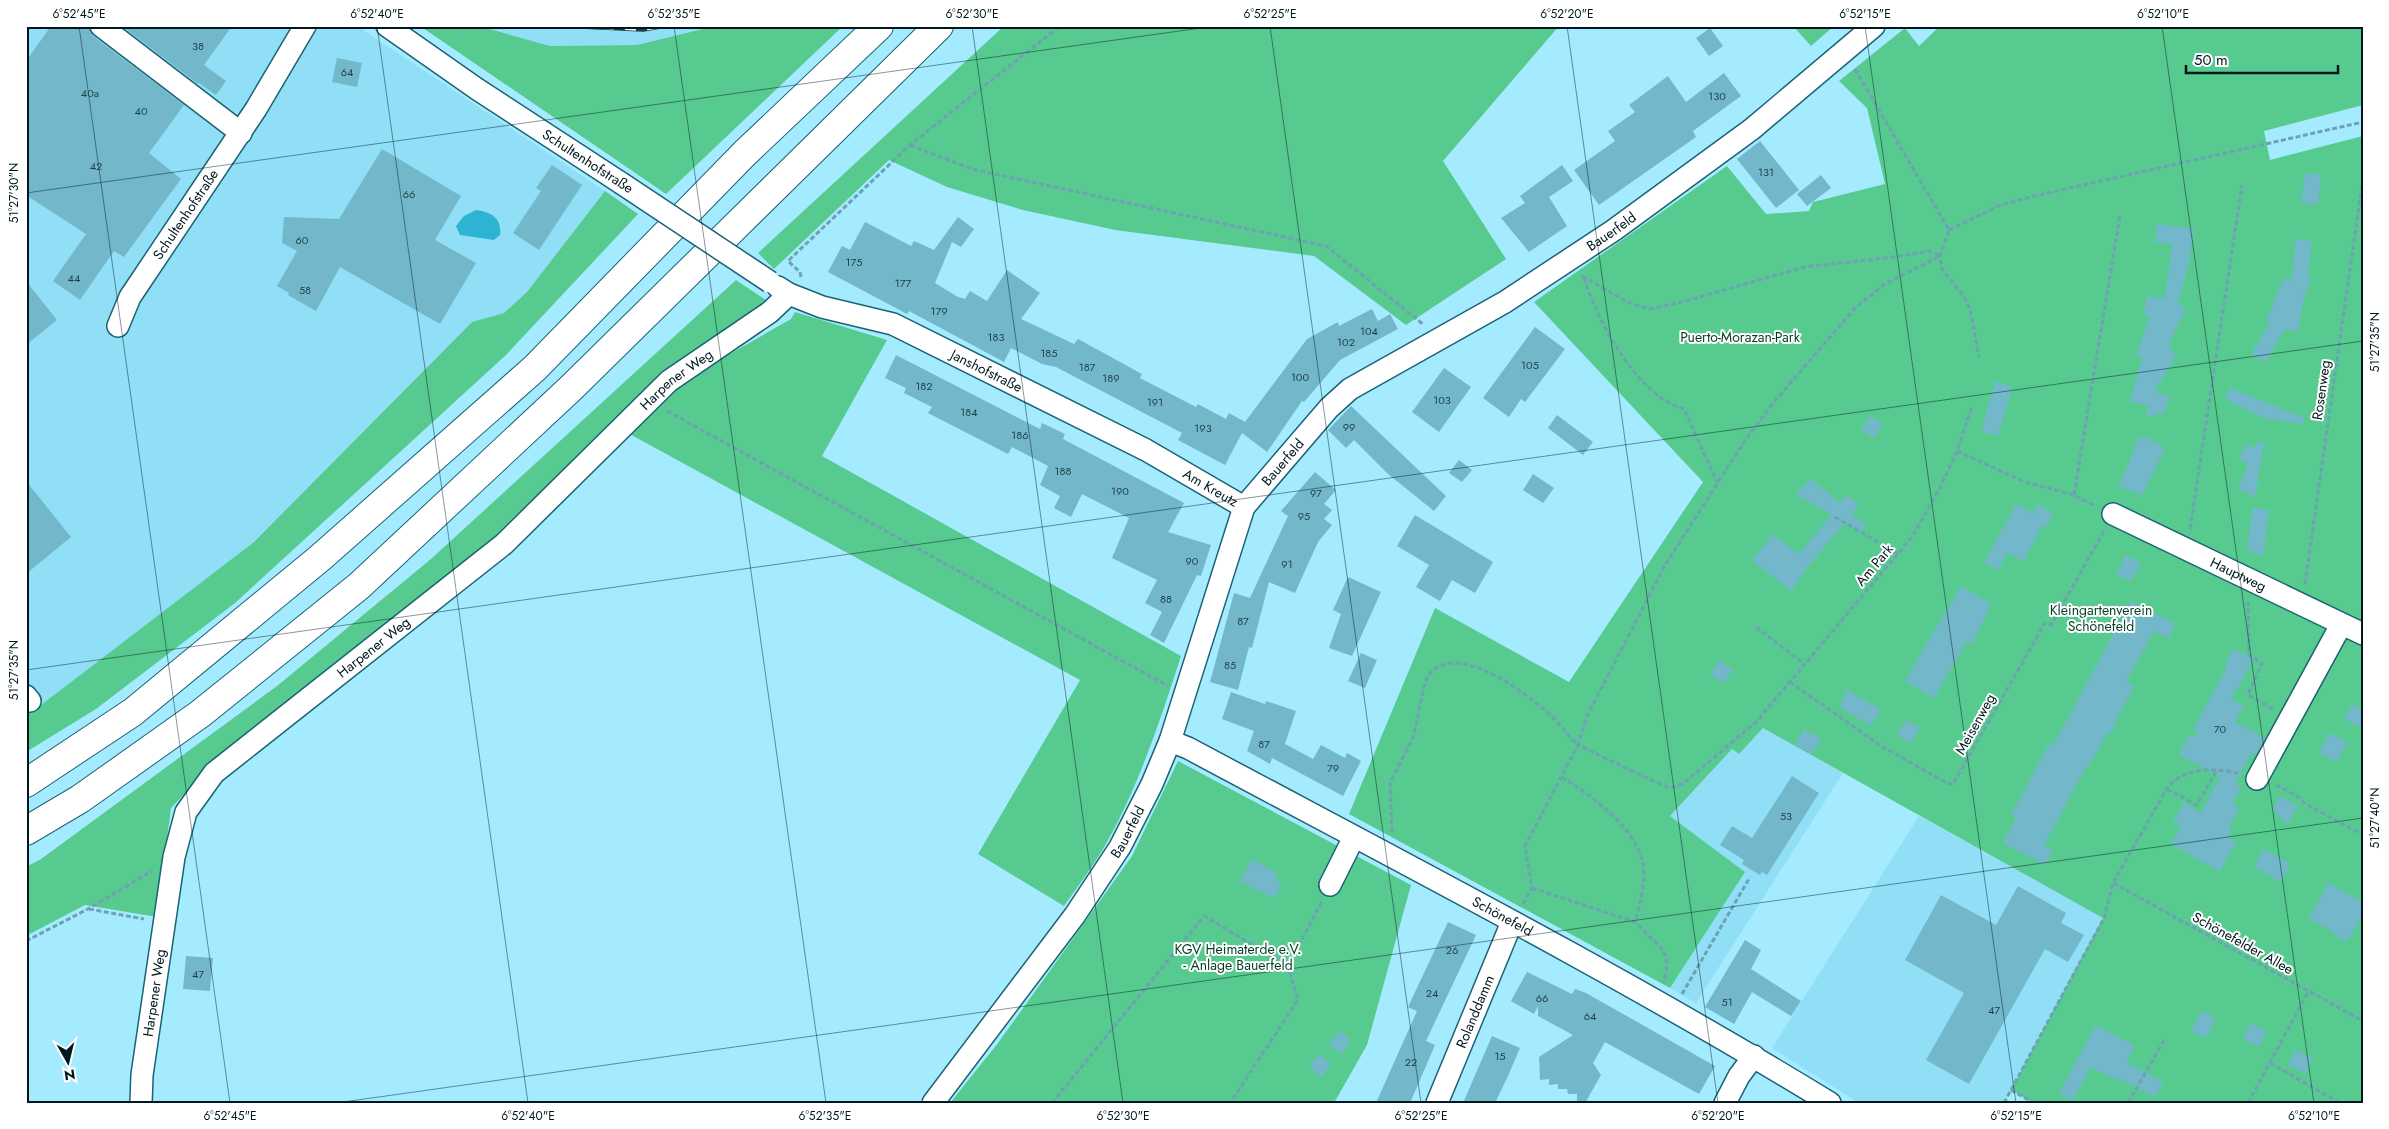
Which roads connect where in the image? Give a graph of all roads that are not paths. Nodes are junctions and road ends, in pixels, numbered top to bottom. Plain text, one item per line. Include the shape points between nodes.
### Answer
1 (101, 26) edge
2 (305, 26) edge
3 (387, 26) edge
4 (879, 26) edge
5 (939, 26) edge
6 (1874, 26) edge
7 (241, 133) junction
8 (790, 294) junction
9 (118, 326) dead end
10 (1177, 466) joint
11 (1244, 507) junction
12 (2113, 514) road end
13 (2341, 625) junction
14 (2363, 634) edge
15 (1170, 741) junction
16 (2257, 779) road end
17 (26, 783) edge
18 (26, 831) edge
19 (1354, 837) junction
20 (1330, 885) dead end
21 (1512, 922) junction
22 (1754, 1056) junction
23 (141, 1103) edge
24 (933, 1103) edge
25 (1437, 1103) edge
26 (1725, 1103) edge
27 (1830, 1103) edge

1 - 7 street
2 - 7 street, Schultenhofstraße
3 - 8 street, Schultenhofstraße, bridge via 477,89
4 - 17 highway via 745,153 535,368 320,558 133,712
5 - 18 highway via 571,388 359,586 200,714 80,799
6 - 11 street, Bauerfeld via 1752,129 1614,230 1505,302 1342,396
7 - 9 street, Schultenhofstraße via 130,297
8 - 10 street, Janshofstraße via 822,307 893,324
8 - 23 street, Harpener Weg via 770,312 669,381 504,544 214,773 186,812 174,857 142,1075
10 - 11 street, Am Kreutz
11 - 15 street, Bauerfeld
12 - 13 street, Hauptweg
13 - 14 street, Hauptweg
13 - 16 street
15 - 19 street, Schönefeld
15 - 24 street, Bauerfeld via 1152,784 1108,868
19 - 20 street
19 - 21 street, Schönefeld
21 - 22 street, Schönefeld
21 - 25 street, Rolanddamm
22 - 26 street
22 - 27 street, Schönefeld

